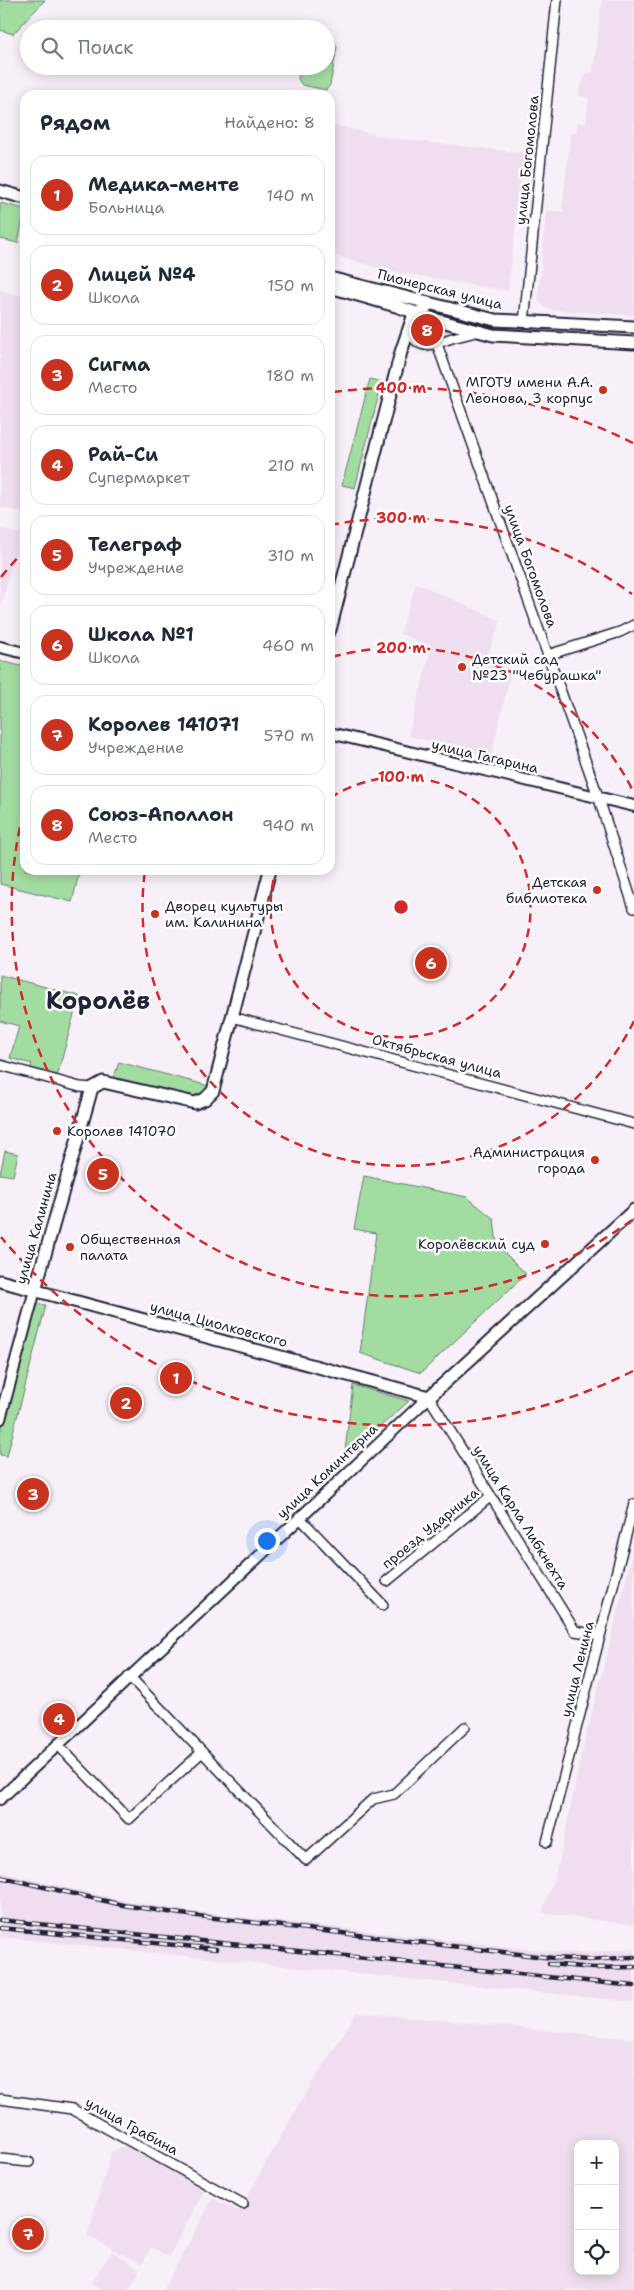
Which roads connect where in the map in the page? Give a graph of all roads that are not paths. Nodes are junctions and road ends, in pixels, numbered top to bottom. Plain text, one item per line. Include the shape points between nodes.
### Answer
1 (558, 0) edge
2 (0, 191) edge
3 (20, 197) edge
4 (335, 279) edge
5 (335, 288) edge
6 (430, 304) junction
7 (416, 315) junction
8 (524, 322) junction
9 (634, 327) edge
10 (409, 329) junction
11 (476, 332) junction
12 (634, 343) edge
13 (437, 344) junction
14 (335, 610) edge
15 (634, 625) edge
16 (0, 646) edge
17 (20, 652) edge
18 (548, 655) junction
19 (335, 734) edge
20 (598, 796) junction
21 (634, 806) edge
22 (269, 875) edge
23 (634, 908) edge
24 (232, 1017) junction
25 (0, 1065) edge
26 (92, 1088) junction
27 (634, 1124) edge
28 (634, 1210) edge
29 (0, 1281) edge
30 (35, 1290) junction
31 (429, 1397) junction
32 (0, 1419) edge
33 (491, 1496) junction
34 (634, 1504) edge
35 (299, 1517) junction
36 (387, 1581) dead end
37 (383, 1605) dead end
38 (600, 1635) junction
39 (129, 1676) junction
40 (465, 1727) dead end
41 (58, 1746) junction
42 (202, 1752) junction
43 (0, 1799) edge
44 (546, 1842) dead end
45 (0, 2099) edge
46 (0, 2159) edge
47 (29, 2162) dead end
48 (242, 2204) dead end

1 - 8 street, улица Богомолова
2 - 3 main road
4 - 6 main road, Пионерская улица
5 - 7 main road, Пионерская улица
6 - 7 main road
6 - 8 main road, Пионерская улица via 488,318
7 - 10 main road
7 - 11 main road, Пионерская улица
8 - 9 main road, Пионерская улица
10 - 13 street via 419,344
10 - 14 main road
11 - 12 main road, Пионерская улица via 509,337
11 - 13 street
13 - 18 street, улица Богомолова
15 - 18 street
16 - 17 street
18 - 20 street, улица Богомолова
19 - 20 street, улица Гагарина
20 - 21 street, улица Гагарина
20 - 23 street, улица Богомолова
22 - 24 main road
24 - 26 main road via 214,1092 205,1099 195,1102 103,1082
24 - 27 street, Октябрьская улица
25 - 26 street
26 - 30 main road, улица Калинина
28 - 31 main road, улица Коминтерна
29 - 30 main road, улица Циолковского
30 - 31 main road, улица Циолковского
30 - 32 street, улица Калинина
31 - 33 street, улица Карла Либкнехта
31 - 35 street, улица Коминтерна
33 - 36 street, проезд Ударника
33 - 38 street, улица Карла Либкнехта via 575,1631
34 - 38 street, улица Ленина
35 - 37 street
35 - 39 street, улица Коминтерна
38 - 44 street, улица Ленина
39 - 41 street, улица Коминтерна
39 - 42 street
40 - 42 street via 394,1794 373,1798 306,1860
41 - 42 street via 129,1819
41 - 43 street, улица Коминтерна
45 - 48 street, улица Грабина via 72,2109
46 - 47 street

